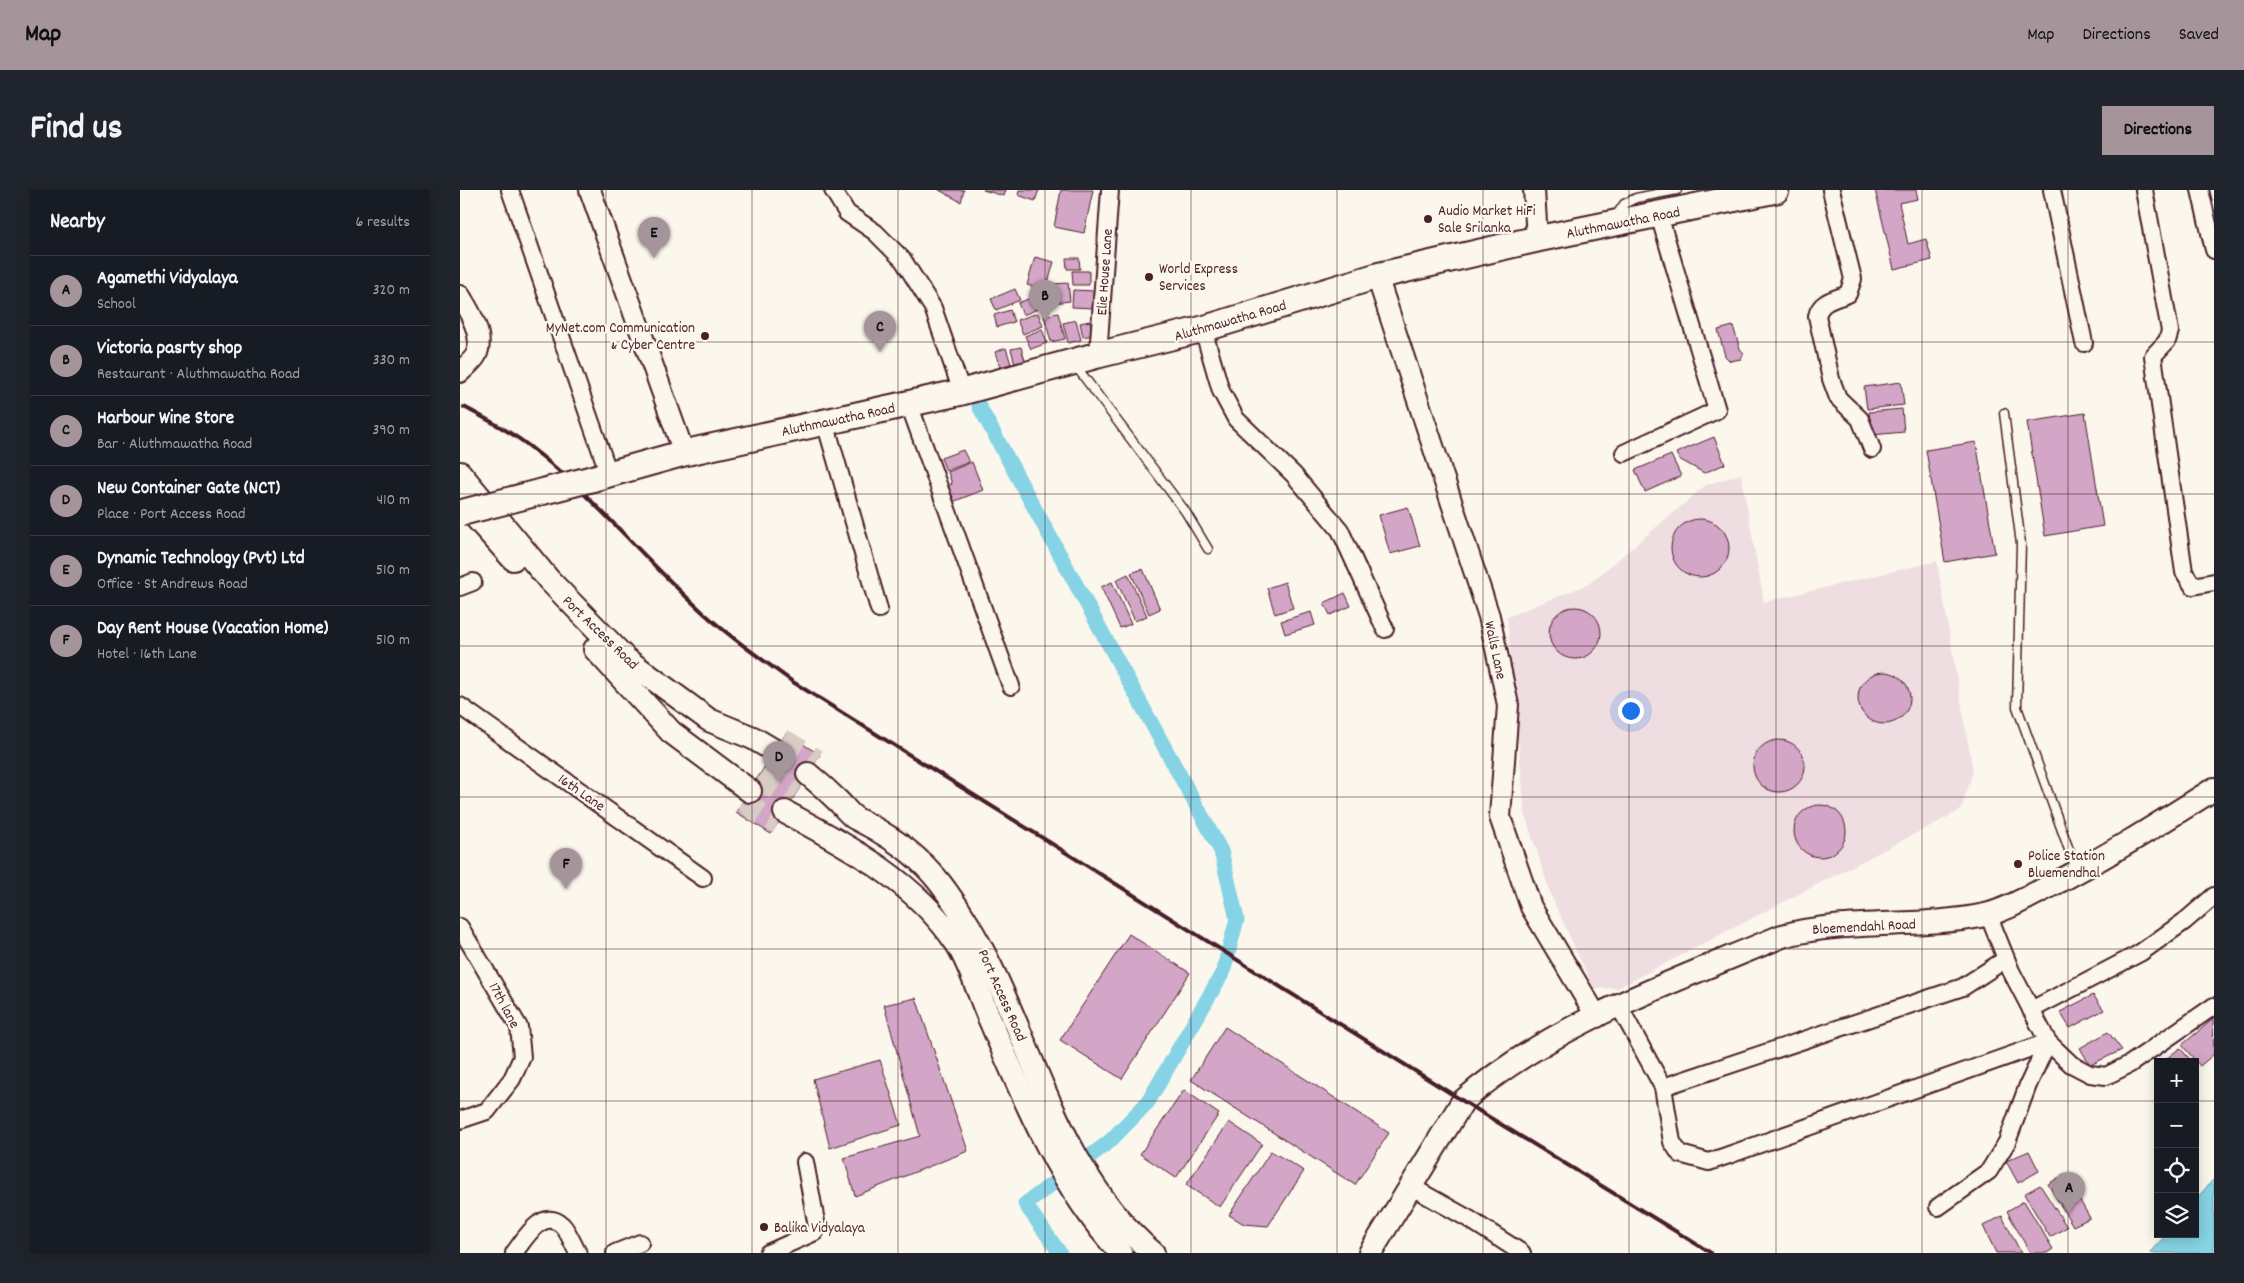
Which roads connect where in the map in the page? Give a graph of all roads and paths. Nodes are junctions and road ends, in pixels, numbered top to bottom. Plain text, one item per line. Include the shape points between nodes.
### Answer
1 (510, 190) edge
2 (590, 190) edge
3 (833, 190) edge
4 (1110, 190) edge
5 (1534, 190) edge
6 (1677, 190) edge
7 (1776, 190) edge
8 (1831, 190) edge
9 (2052, 190) edge
10 (2144, 190) edge
11 (2200, 190) edge
12 (1659, 215) junction
13 (1614, 224) junction
14 (1537, 239) junction
15 (2214, 250) edge
16 (1377, 276) junction
17 (460, 296) edge
18 (1203, 329) junction
19 (2084, 343) dead end
20 (1098, 355) junction
21 (1072, 361) junction
22 (460, 371) edge
23 (962, 392) junction
24 (909, 404) junction
25 (2004, 413) dead end
26 (825, 422) junction
27 (1872, 449) dead end
28 (684, 453) junction
29 (1624, 453) dead end
30 (460, 473) edge
31 (600, 477) junction
32 (460, 500) edge
33 (460, 513) edge
34 (1208, 549) dead end
35 (2214, 582) edge
36 (878, 610) dead end
37 (1385, 629) dead end
38 (1011, 686) dead end
39 (460, 706) edge
40 (2214, 789) edge
41 (797, 792) junction
42 (854, 817) junction
43 (2077, 871) junction
44 (703, 878) dead end
45 (2214, 896) edge
46 (1988, 914) junction
47 (460, 927) edge
48 (2006, 959) junction
49 (1619, 1006) junction
50 (2214, 1006) edge
51 (2031, 1010) junction
52 (1597, 1017) junction
53 (2048, 1042) junction
54 (1663, 1087) junction
55 (460, 1120) edge
56 (1048, 1124) junction
57 (805, 1162) dead end
58 (1410, 1186) junction
59 (1938, 1208) dead end
60 (640, 1243) dead end
61 (514, 1253) edge
62 (578, 1253) edge
63 (615, 1253) edge
64 (768, 1253) edge
65 (1121, 1253) edge
66 (1153, 1253) edge
67 (1370, 1253) edge
68 (1522, 1253) edge

1 - 31 street
2 - 28 street
3 - 23 street via 847,213 875,232 903,260 933,308
4 - 20 street, Elie House Lane
5 - 14 street
6 - 13 lane via 1636,198 1624,204
7 - 12 main road, Aluthmawatha Road
8 - 27 street via 1852,287 1848,294 1824,304 1818,309 1817,316 1838,398 1860,419
9 - 19 street
10 - 35 street via 2170,331 2167,340 2153,356 2184,572 2193,586
11 - 15 street
12 - 13 main road, Aluthmawatha Road
12 - 29 street via 1717,410
13 - 14 main road, Aluthmawatha Road
14 - 16 main road, Aluthmawatha Road
16 - 18 main road, Aluthmawatha Road
16 - 52 street, Walls Lane via 1489,616 1508,705 1500,817 1531,907
17 - 22 street via 480,341 476,356
18 - 20 main road, Aluthmawatha Road
18 - 37 street via 1221,391 1236,419 1294,475 1340,530
20 - 21 main road, Aluthmawatha Road
21 - 23 main road, Aluthmawatha Road
21 - 34 lane via 1185,511
23 - 24 main road, Aluthmawatha Road
24 - 26 main road, Aluthmawatha Road
24 - 38 street
25 - 43 lane via 2021,544 2016,707
26 - 28 main road, Aluthmawatha Road
26 - 36 street
28 - 31 main road, Aluthmawatha Road
30 - 32 main road, Port Access Road via 549,580 626,659 709,720 762,770 671,732
31 - 33 main road, Aluthmawatha Road, bridge
39 - 44 street, 16th Lane
40 - 43 main road, Bloemendahl Road
41 - 42 main road, Port Access Road
41 - 42 main road via 835,779
41 - 56 main road, Port Access Road via 841,842 895,879 957,944
42 - 56 main road, Port Access Road via 913,855 946,890 979,942 1000,984
43 - 46 main road, Bloemendahl Road via 2020,902
45 - 51 street via 2140,952
46 - 48 street
46 - 49 main road, Bloemendahl Road via 1932,922 1809,928 1782,936
47 - 55 street, 17th lane via 519,1027 522,1057 512,1079 487,1111
48 - 51 street
48 - 54 street via 1963,987
49 - 52 main road, Bloemendahl Road
49 - 54 street
50 - 53 street via 2130,1064 2106,1076 2090,1074 2071,1064
51 - 53 street
52 - 58 main road, Bloemendahl Road via 1530,1050 1463,1101
53 - 54 street via 1709,1162 1680,1154 1672,1142
53 - 59 street via 2007,1142 1989,1171
56 - 65 main road, Port Access Road via 1078,1199 1100,1231
56 - 66 main road, Port Access Road via 1121,1223
57 - 64 street via 817,1227 815,1232
58 - 67 main road, Bloemendahl Road
58 - 68 street
60 - 63 street
61 - 62 street via 540,1222 550,1220 562,1225

